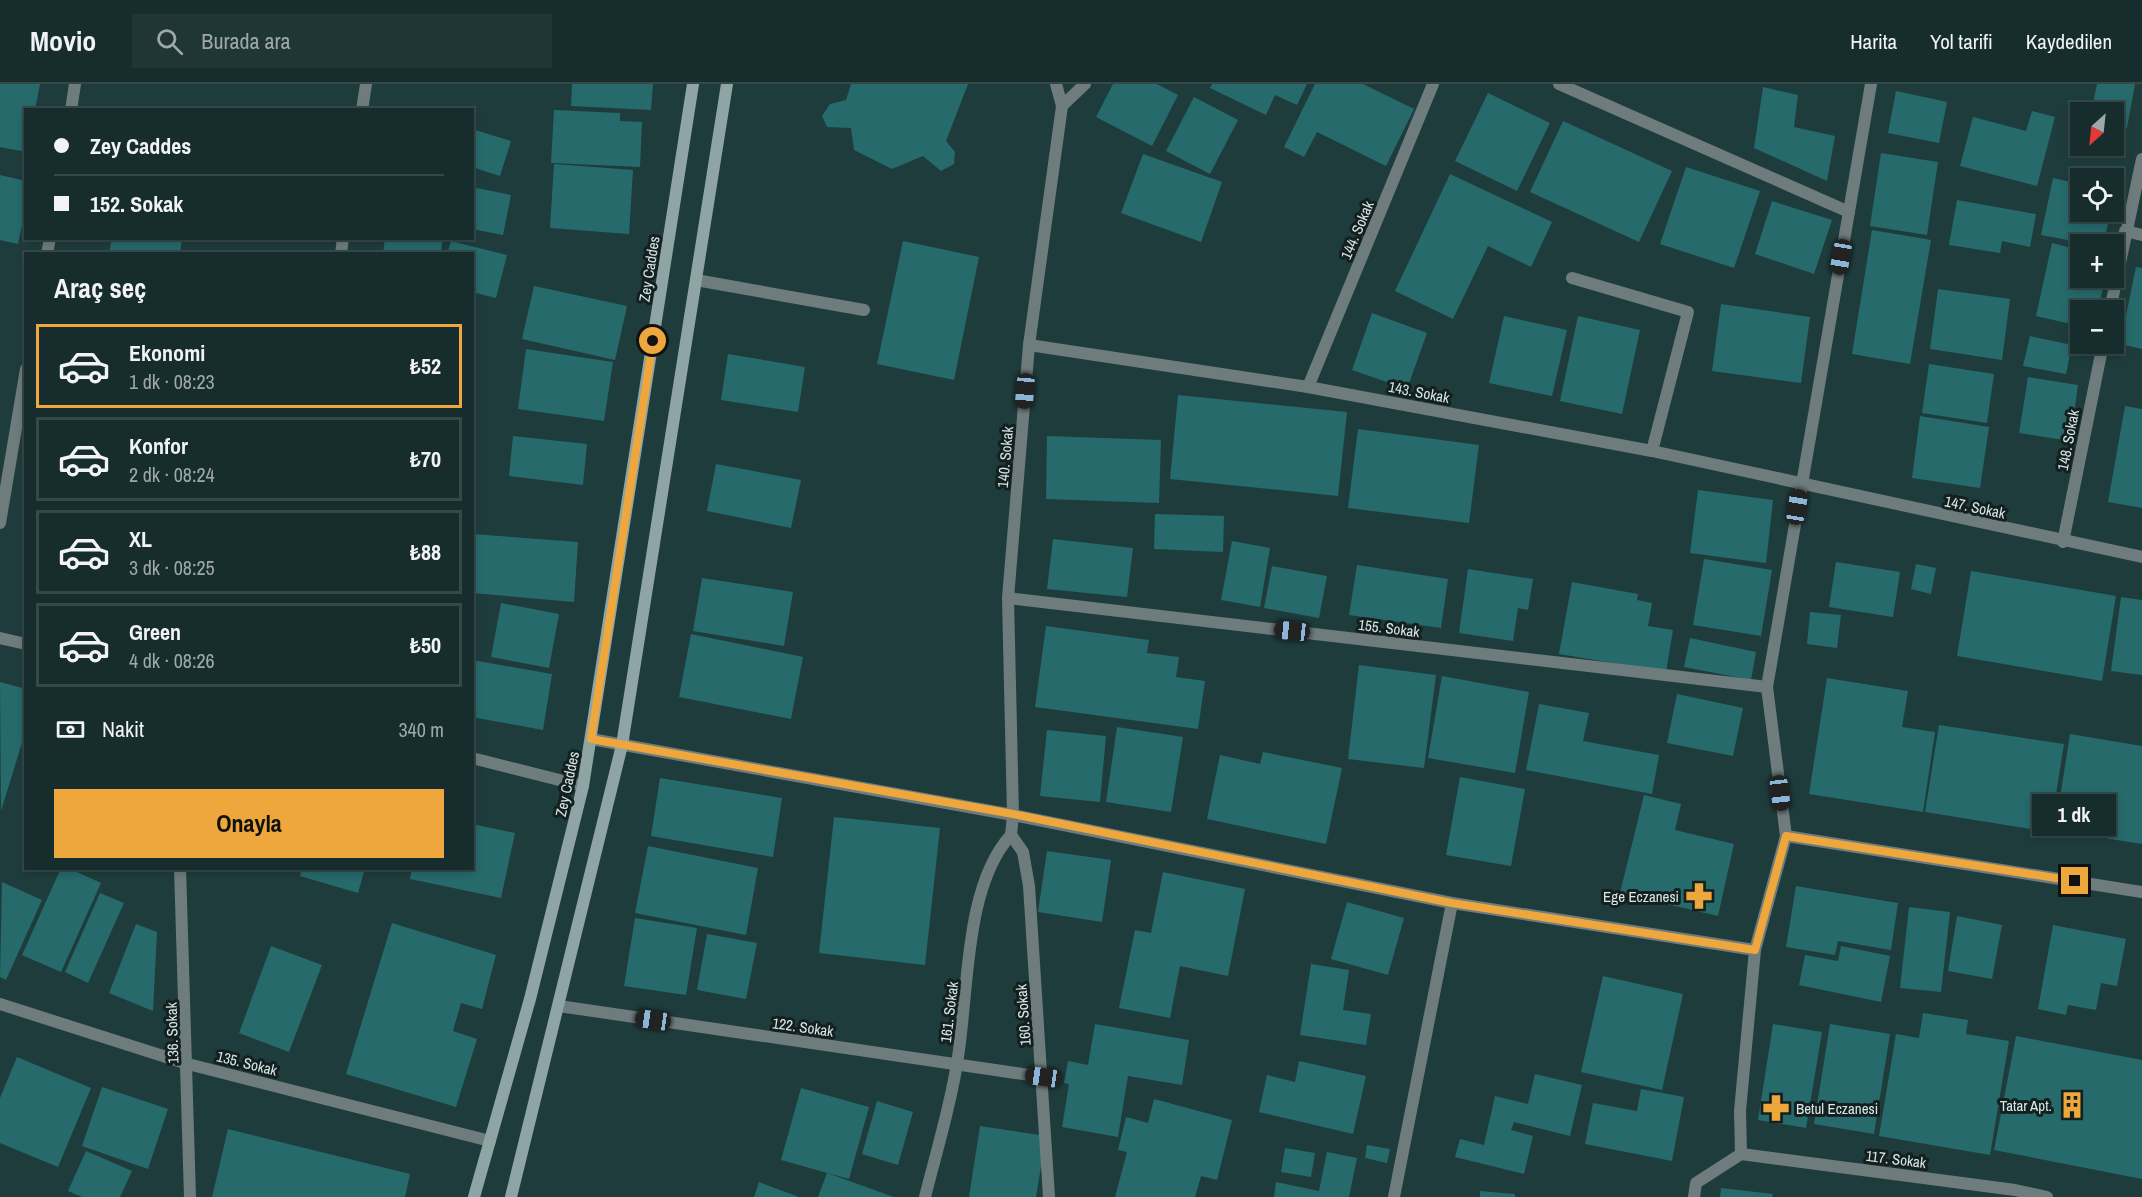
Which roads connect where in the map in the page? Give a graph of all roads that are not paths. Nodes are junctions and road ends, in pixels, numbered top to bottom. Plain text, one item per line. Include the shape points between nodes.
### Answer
1 (75, 84) edge
2 (366, 84) edge
3 (693, 84) edge
4 (728, 84) edge
5 (1056, 84) edge
6 (1085, 84) edge
7 (1433, 84) edge
8 (1559, 84) edge
9 (1871, 84) edge
10 (1062, 106) junction
11 (71, 108) edge
12 (362, 108) edge
13 (2142, 159) edge
14 (1849, 212) junction
15 (2126, 231) junction
16 (2142, 235) edge
17 (1572, 278) dead end
18 (696, 280) junction
19 (2112, 300) edge
20 (864, 310) dead end
21 (1029, 345) junction
22 (2101, 354) edge
23 (24, 381) edge
24 (1308, 387) junction
25 (1652, 451) junction
26 (1801, 484) junction
27 (0, 523) edge
28 (2063, 542) junction
29 (2142, 557) edge
30 (1008, 598) junction
31 (0, 638) edge
32 (24, 644) edge
33 (1767, 687) junction
34 (591, 739) junction
35 (622, 746) junction
36 (474, 759) edge
37 (583, 786) junction
38 (1013, 814) junction
39 (1011, 835) junction
40 (1786, 836) junction
41 (180, 870) edge
42 (2142, 892) edge
43 (1452, 903) junction
44 (1755, 950) junction
45 (0, 1004) edge
46 (559, 1006) junction
47 (188, 1064) junction
48 (957, 1064) junction
49 (1043, 1077) junction
50 (490, 1141) junction
51 (1741, 1154) junction
52 (2014, 1193) edge
53 (190, 1197) edge
54 (474, 1197) edge
55 (511, 1197) edge
56 (925, 1197) edge
57 (1050, 1197) edge
58 (1394, 1197) edge
59 (1694, 1197) edge
60 (2047, 1197) edge

1 - 11 street
2 - 12 street
3 - 34 main road, Zey Caddes
4 - 18 main road
5 - 10 street, 140. Sokak
6 - 10 street
7 - 24 street, 144. Sokak
8 - 14 street
9 - 14 street
10 - 21 street, 140. Sokak
13 - 15 street
14 - 26 street
15 - 16 street
15 - 19 street
17 - 25 street via 1688,312
18 - 20 street
18 - 35 main road
21 - 24 street, 143. Sokak
21 - 30 street, 140. Sokak
22 - 28 street, 148. Sokak
23 - 27 street
24 - 25 street, 143. Sokak
25 - 26 street, 143. Sokak
26 - 28 street, 147. Sokak
26 - 33 street
28 - 29 street, 147. Sokak
30 - 33 street, 155. Sokak
30 - 38 street, 140. Sokak
31 - 32 street
33 - 40 street
34 - 35 street
34 - 37 main road, Zey Caddes
35 - 38 street
35 - 46 main road
36 - 37 street
37 - 50 main road, Zey Caddes
38 - 39 street, 140. Sokak
38 - 43 street
39 - 48 street, 161. Sokak via 998,849 985,876
39 - 49 street, 160. Sokak via 1023,852 1029,886
40 - 42 street
40 - 44 street
41 - 47 street, 136. Sokak
43 - 44 street
43 - 58 street
44 - 51 street via 1740,1111
45 - 47 street, 135. Sokak
46 - 48 street, 122. Sokak
46 - 55 main road
47 - 50 street, 135. Sokak
47 - 53 street, 136. Sokak
48 - 49 street, 122. Sokak
48 - 56 street, 161. Sokak
49 - 57 street, 160. Sokak
50 - 54 main road, Zey Caddes
51 - 52 street, 117. Sokak
51 - 59 street via 1696,1183
52 - 60 street, 117. Sokak

